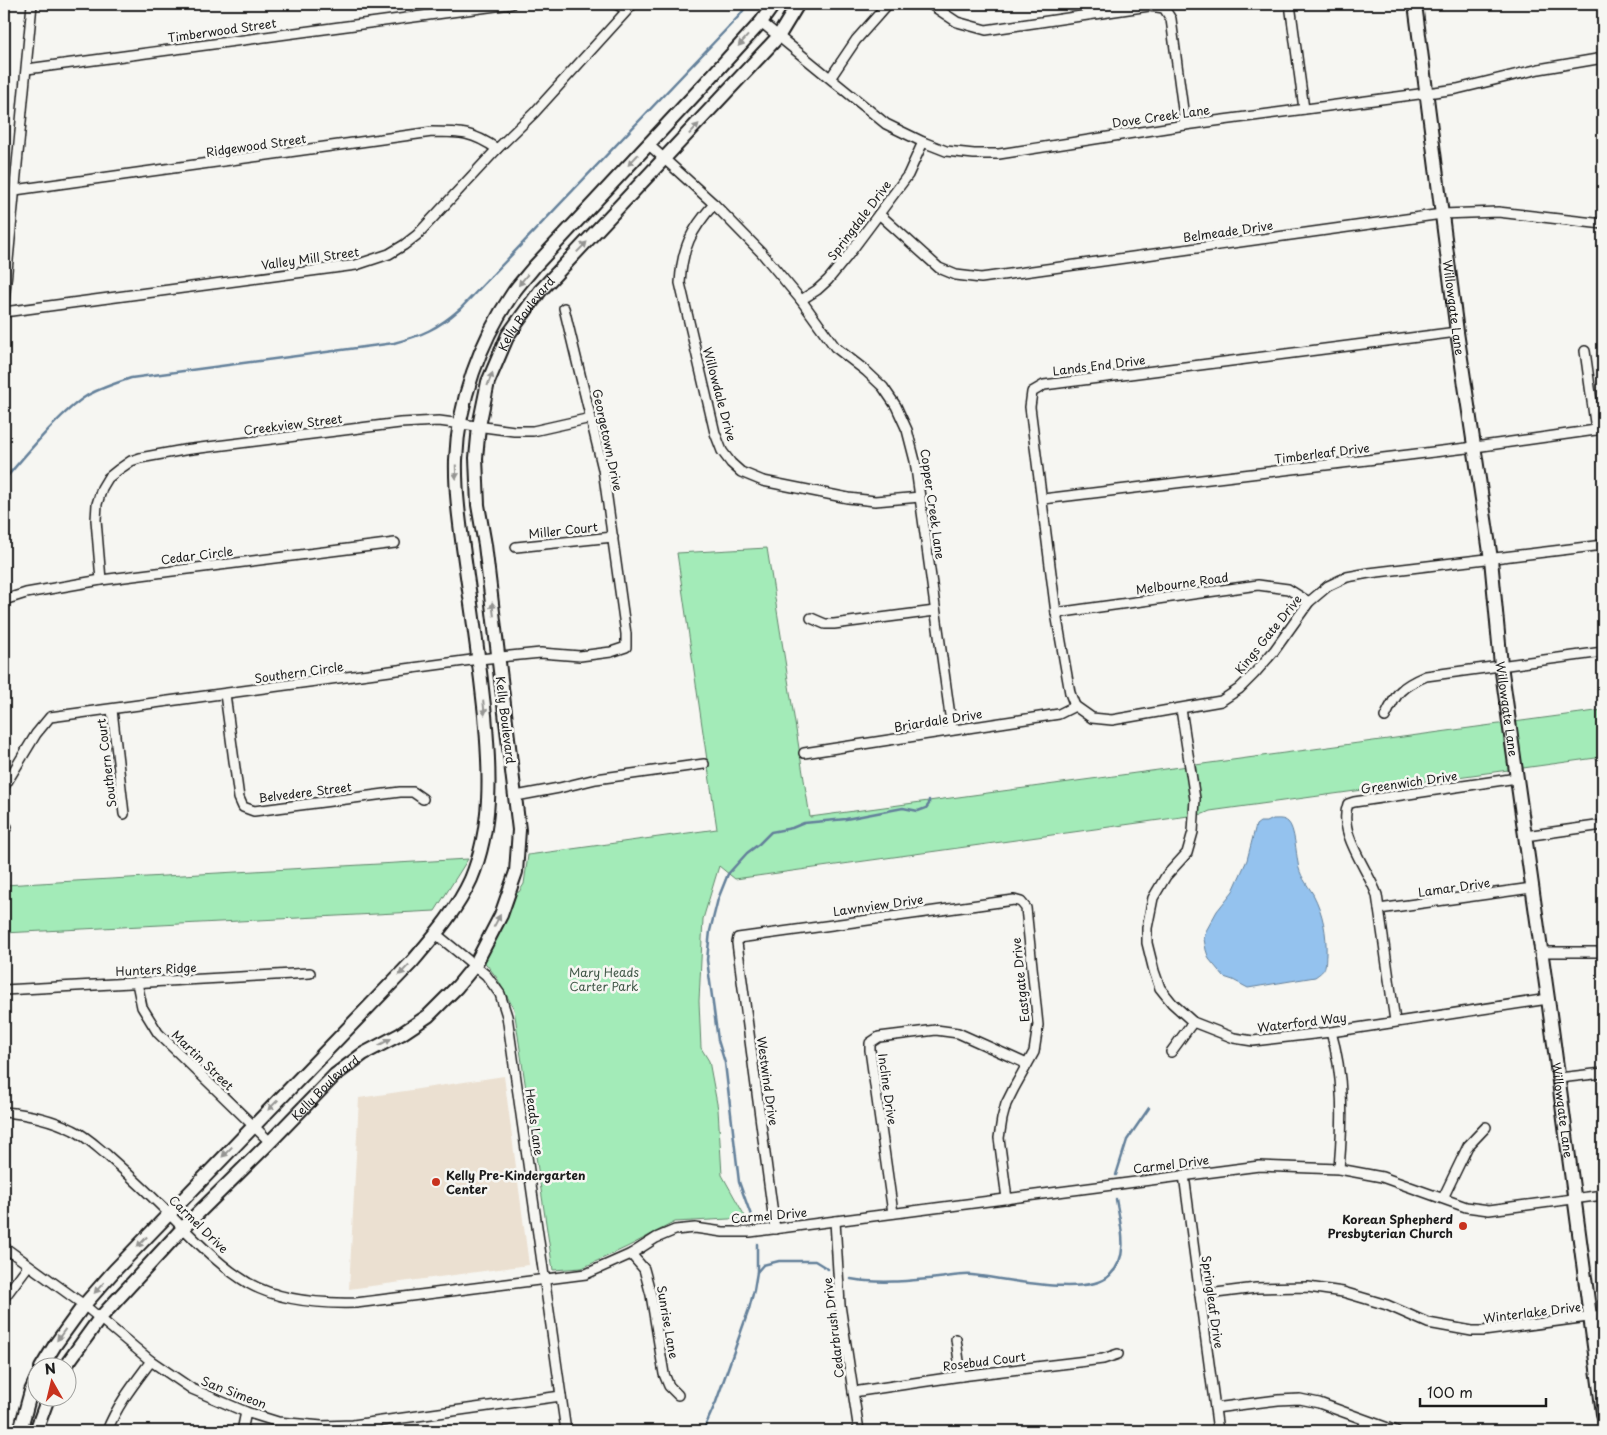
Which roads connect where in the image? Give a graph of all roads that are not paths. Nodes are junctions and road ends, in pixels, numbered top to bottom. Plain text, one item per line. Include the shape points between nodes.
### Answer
1 (32, 4) edge
2 (511, 4) edge
3 (616, 4) edge
4 (774, 4) edge
5 (798, 4) edge
6 (888, 4) edge
7 (930, 4) edge
8 (1290, 4) edge
9 (1415, 4) edge
10 (630, 7) edge
11 (761, 22) junction
12 (778, 37) junction
13 (1603, 58) edge
14 (27, 69) junction
15 (831, 78) junction
16 (1426, 94) junction
17 (1304, 110) junction
18 (1185, 125) junction
19 (922, 142) junction
20 (648, 144) junction
21 (497, 149) junction
22 (665, 160) junction
23 (15, 190) junction
24 (714, 204) junction
25 (879, 214) junction
26 (1442, 214) junction
27 (1603, 224) edge
28 (801, 300) junction
29 (4, 303) edge
30 (564, 308) dead end
31 (4, 312) edge
32 (1457, 332) junction
33 (1585, 351) dead end
34 (591, 418) junction
35 (460, 423) junction
36 (478, 426) junction
37 (1599, 430) edge
38 (1475, 447) junction
39 (920, 497) junction
40 (1043, 499) junction
41 (612, 537) junction
42 (396, 543) dead end
43 (1603, 544) edge
44 (516, 548) dead end
45 (1491, 559) junction
46 (101, 580) junction
47 (4, 600) edge
48 (1309, 602) junction
49 (935, 611) junction
50 (1056, 613) junction
51 (811, 618) dead end
52 (626, 639) joint
53 (1603, 652) edge
54 (498, 657) junction
55 (479, 659) junction
56 (1501, 665) junction
57 (225, 694) junction
58 (1075, 706) junction
59 (1181, 709) junction
60 (112, 710) junction
61 (1385, 717) dead end
62 (952, 730) junction
63 (804, 753) dead end
64 (704, 764) dead end
65 (1517, 778) junction
66 (4, 787) edge
67 (516, 796) junction
68 (423, 799) dead end
69 (124, 814) dead end
70 (1603, 825) edge
71 (1525, 836) junction
72 (1532, 888) junction
73 (1021, 902) joint
74 (1379, 909) junction
75 (436, 934) junction
76 (738, 938) joint
77 (1541, 952) junction
78 (1603, 952) edge
79 (475, 965) junction
80 (310, 973) dead end
81 (137, 983) junction
82 (4, 990) edge
83 (1548, 999) junction
84 (1396, 1021) junction
85 (1193, 1022) junction
86 (1331, 1032) junction
87 (1171, 1052) dead end
88 (1027, 1064) junction
89 (1603, 1073) edge
90 (1559, 1078) junction
91 (4, 1112) edge
92 (253, 1126) junction
93 (1486, 1128) dead end
94 (270, 1142) junction
95 (1339, 1168) junction
96 (1184, 1175) junction
97 (1603, 1195) edge
98 (1007, 1198) junction
99 (1443, 1198) junction
100 (1574, 1199) junction
101 (169, 1213) junction
102 (893, 1213) junction
103 (835, 1221) junction
104 (183, 1228) junction
105 (775, 1229) junction
106 (4, 1247) edge
107 (631, 1254) junction
108 (28, 1266) junction
109 (544, 1279) junction
110 (1200, 1295) junction
111 (4, 1298) edge
112 (84, 1305) junction
113 (1603, 1316) edge
114 (1590, 1317) junction
115 (100, 1318) junction
116 (956, 1339) dead end
117 (1118, 1354) dead end
118 (47, 1358) edge
119 (71, 1358) edge
120 (151, 1361) junction
121 (961, 1376) junction
122 (853, 1392) junction
123 (678, 1395) dead end
124 (561, 1396) junction
125 (28, 1402) edge
126 (44, 1408) edge
127 (1215, 1408) junction
128 (246, 1412) junction
129 (1603, 1414) edge
130 (1366, 1421) junction
131 (20, 1431) edge
132 (36, 1431) edge
133 (107, 1431) edge
134 (242, 1431) edge
135 (566, 1431) edge
136 (860, 1431) edge
137 (1218, 1431) edge
138 (1362, 1431) edge
139 (1396, 1431) edge

1 - 14 street
2 - 14 street, Timberwood Street
3 - 10 street
4 - 11 main road, Kelly Boulevard
5 - 12 main road, Kelly Boulevard
6 - 15 street via 856,40
7 - 18 street via 957,22 986,30 1149,6 1164,8 1171,19
8 - 17 street
9 - 16 main road, Willowgate Lane
10 - 21 street, Valley Mill Street
11 - 12 street, Dove Creek Lane
11 -> 20 main road, Kelly Boulevard
12 - 15 street, Dove Creek Lane
22 -> 12 main road, Kelly Boulevard
13 - 16 street, Dove Creek Lane
14 - 23 street
15 - 19 street, Dove Creek Lane via 886,124
16 - 17 street, Dove Creek Lane
16 - 26 main road, Willowgate Lane
17 - 18 street, Dove Creek Lane
18 - 19 street, Dove Creek Lane via 999,154 946,151
19 - 25 street, Springdale Drive via 908,175
20 - 22 street, Copper Creek Lane
20 -> 35 main road, Kelly Boulevard via 513,293 484,343
21 - 23 street, Ridgewood Street via 471,134 432,132
21 - 31 street, Valley Mill Street via 417,235 389,254 371,261
22 - 24 street, Copper Creek Lane
36 -> 22 main road, Kelly Boulevard via 488,382 508,335 524,312 540,291
23 - 29 street
24 - 28 street, Copper Creek Lane via 779,272
24 - 39 street, Willowdale Drive via 696,226 687,244 680,283 722,451 741,472 763,481 848,498
25 - 26 street, Belmeade Drive via 939,268 956,276 981,278
25 - 28 street, Springdale Drive via 828,280
26 - 27 street, Belmeade Drive via 1498,212
26 - 32 main road, Willowgate Lane
28 - 39 street, Copper Creek Lane via 834,348 866,371 896,406 911,443
30 - 34 street, Georgetown Drive
32 - 38 main road, Willowgate Lane
32 - 40 street, Lands End Drive via 1044,385 1032,392 1030,406
33 - 37 street
34 - 36 street, Creekview Street via 533,431
34 - 41 street, Georgetown Drive via 603,469
35 - 36 street, Creekview Street
35 - 46 street, Creekview Street via 400,423 150,455 131,461 108,478 97,504
35 -> 55 main road, Kelly Boulevard via 457,491
54 -> 36 main road, Kelly Boulevard via 476,490
37 - 38 street, Timberleaf Drive
38 - 40 street, Timberleaf Drive
38 - 45 main road, Willowgate Lane
39 - 49 street, Copper Creek Lane
40 - 50 street, Lands End Drive
41 - 44 street, Miller Court
41 - 52 street, Georgetown Drive
42 - 46 street, Cedar Circle
43 - 45 street, Kings Gate Drive
45 - 48 street, Kings Gate Drive via 1347,577 1328,586
45 - 56 main road, Willowgate Lane
46 - 47 street, Cedar Circle
48 - 50 street, Melbourne Road via 1288,589 1258,585
48 - 59 street, Kings Gate Drive via 1274,650 1239,689 1221,701
49 - 51 street via 834,624
49 - 62 street, Copper Creek Lane
50 - 58 street, Lands End Drive
52 - 54 street, Southern Circle via 626,647 610,652 580,656 541,653
53 - 56 street
54 - 55 street, Southern Circle
54 - 67 main road, Kelly Boulevard
55 - 57 street, Southern Circle
55 -> 75 main road, Kelly Boulevard via 490,774 485,829 470,879
56 - 61 street via 1426,676 1411,682 1396,694
56 - 65 main road, Willowgate Lane
57 - 60 street, Southern Circle
57 - 68 street, Belvedere Street via 239,798 243,807 254,811 400,792 413,792
58 - 59 street, Kings Gate Drive via 1092,718 1112,720
58 - 62 street, Briardale Drive via 1059,714
59 - 85 street, Waterford Way via 1195,799 1193,832 1187,854 1166,876 1154,898 1147,943 1160,988
60 - 66 street, Southern Circle via 50,717
60 - 69 street, Southern Court
62 - 63 street, Briardale Drive
64 - 67 street via 596,779
65 - 71 main road, Willowgate Lane
65 - 74 street, Greenwich Drive via 1348,804 1346,811 1351,840 1373,883
79 -> 67 main road, Kelly Boulevard via 501,915 516,872 519,830
70 - 71 street
71 - 72 main road, Willowgate Lane
72 - 74 street, Lamar Drive
72 - 77 main road, Willowgate Lane
73 - 76 street, Lawnview Drive via 1014,900
73 - 88 street, Eastgate Drive via 1026,908 1038,1025 1034,1052
74 - 84 street, Greenwich Drive
75 - 79 street, Heads Lane
75 -> 92 main road, Kelly Boulevard via 370,1007
76 - 105 street, Westwind Drive
77 - 78 street
77 - 83 main road, Willowgate Lane
94 -> 79 main road, Kelly Boulevard via 335,1075 428,1016
79 - 109 street, Heads Lane via 500,994 507,1016
80 - 81 street, Hunters Ridge
81 - 82 street, Hunters Ridge
81 - 92 street, Martin Street via 142,1008 158,1033
83 - 84 street, Waterford Way
83 - 90 main road, Willowgate Lane
84 - 86 street, Waterford Way
85 - 86 street, Waterford Way via 1234,1038 1253,1041
85 - 87 street
86 - 95 street via 1342,1102
88 - 98 street, Eastgate Drive via 1006,1104 999,1138
88 - 102 street, Incline Drive via 958,1033 936,1030 879,1036 870,1043
89 - 90 street
90 - 100 main road, Willowgate Lane
91 - 101 street, Carmel Drive via 45,1118 74,1130 146,1189
92 - 94 street, Martin Street
92 -> 101 main road, Kelly Boulevard
93 - 99 street via 1468,1146
94 - 104 main road, Kelly Boulevard
95 - 96 street, Carmel Drive via 1259,1166
95 - 99 street, Carmel Drive via 1382,1177
96 - 98 street, Carmel Drive
96 - 110 street, Springleaf Drive
97 - 100 street, Carmel Drive
98 - 102 street, Carmel Drive
99 - 100 street, Carmel Drive via 1466,1207 1489,1210
100 - 114 main road, Willowgate Lane
101 - 104 street, Carmel Drive
101 -> 112 main road, Kelly Boulevard
102 - 103 street, Carmel Drive
103 - 105 street, Carmel Drive
103 - 122 street, Cedarbrush Drive via 840,1305
104 - 109 street, Carmel Drive via 217,1260 249,1283 275,1294 326,1304
104 - 115 main road, Kelly Boulevard
105 - 107 street, Carmel Drive via 750,1232 695,1228 675,1230
106 - 108 street, San Simeon
107 - 109 street, Carmel Drive via 586,1274
107 - 123 street, Sunrise Lane via 644,1269 664,1374
108 - 111 street
108 - 112 street, San Simeon
109 - 124 street, Heads Lane
110 - 114 street, Winterlake Drive via 1256,1288 1308,1287 1343,1292 1387,1305 1428,1323 1483,1331
110 - 127 street, Springleaf Drive
112 - 115 street, San Simeon
112 -> 118 main road, Kelly Boulevard
113 - 114 street, Winterlake Drive
114 - 129 main road, Willowgate Lane
115 - 119 main road, Kelly Boulevard
115 - 120 street, San Simeon
116 - 121 street
117 - 121 street, Rosebud Court via 1103,1359
120 - 128 street, San Simeon via 192,1389
120 - 133 street via 123,1397
121 - 122 street, Rosebud Court
122 - 136 street, Cedarbrush Drive
124 - 128 street, San Simeon via 353,1426 278,1422
124 - 135 street, Heads Lane
125 - 131 main road
126 - 132 main road
127 - 130 street via 1300,1399
127 - 137 street, Springleaf Drive
128 - 134 street
130 - 138 street
130 - 139 street

